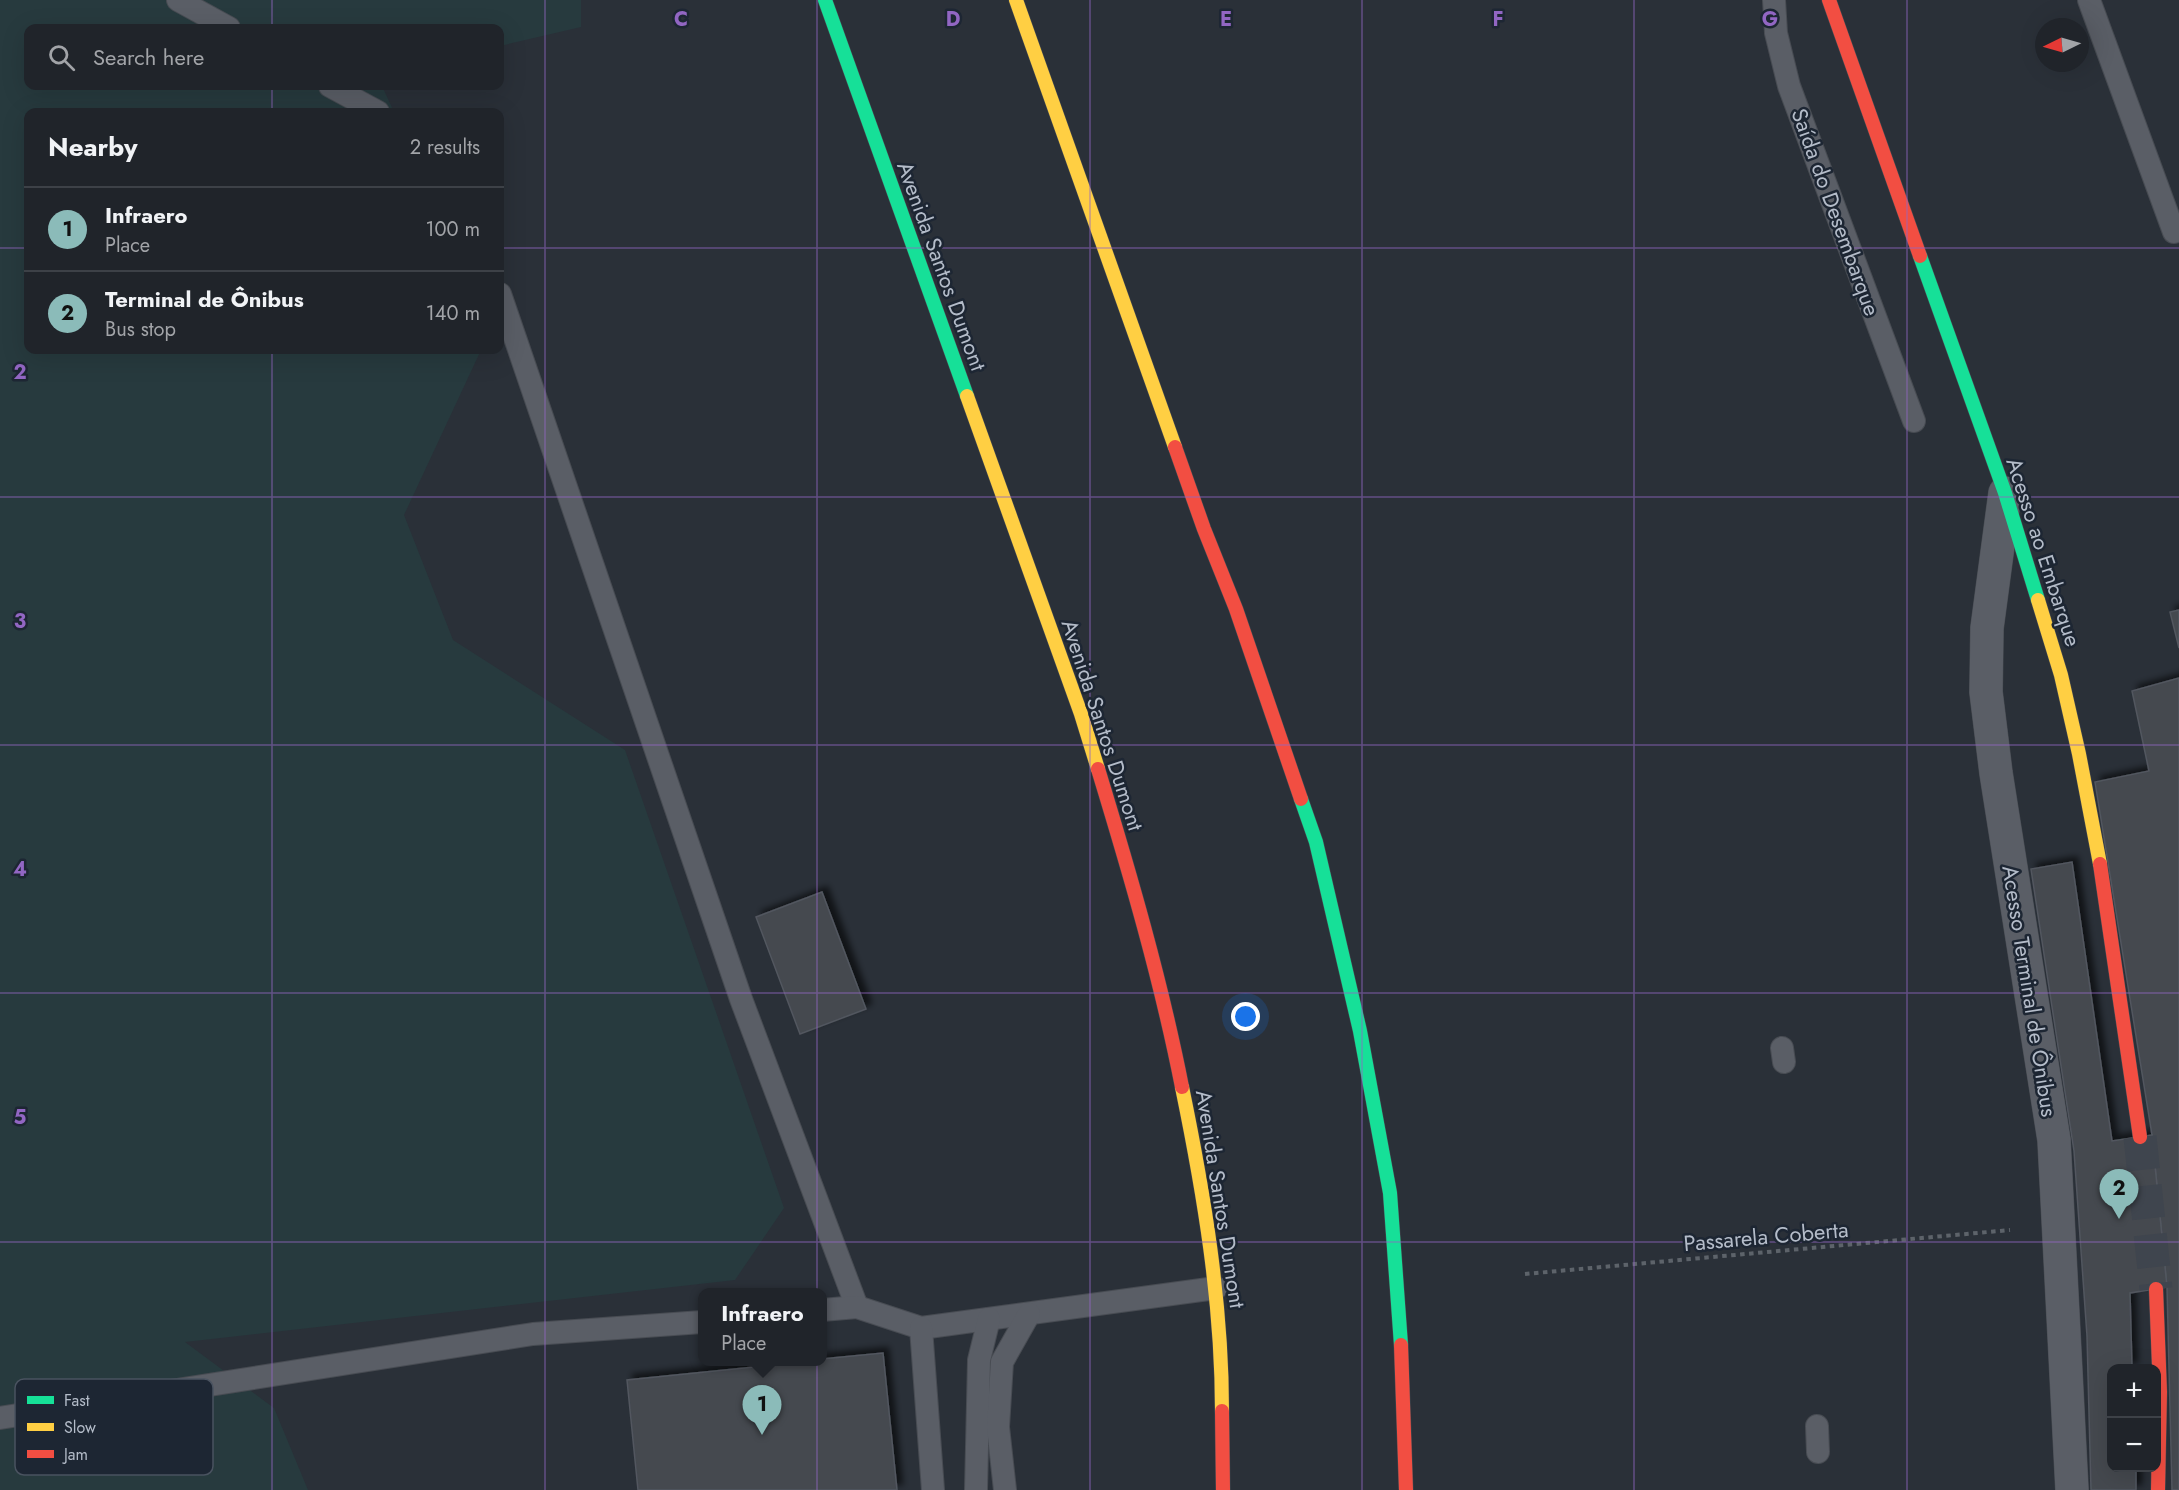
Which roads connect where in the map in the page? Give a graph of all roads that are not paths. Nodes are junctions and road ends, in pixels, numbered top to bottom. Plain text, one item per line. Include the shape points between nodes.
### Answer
1 (178, 0) edge
2 (825, 0) edge
3 (1016, 0) edge
4 (1774, 0) edge
5 (1829, 0) edge
6 (2089, 0) edge
7 (222, 24) edge
8 (337, 90) edge
9 (371, 108) edge
10 (2174, 232) dead end
11 (504, 306) edge
12 (1914, 421) dead end
13 (2005, 494) junction
14 (2140, 1137) tunnel mouth
15 (1216, 1288) junction
16 (2156, 1289) tunnel mouth
17 (857, 1306) junction
18 (827, 1309) edge
19 (1029, 1314) junction
20 (989, 1319) junction
21 (698, 1323) edge
22 (921, 1328) junction
23 (213, 1384) edge
24 (15, 1416) edge
25 (0, 1418) edge
26 (1817, 1426) dead end
27 (1818, 1452) dead end
28 (933, 1490) edge
29 (976, 1490) edge
30 (1005, 1490) edge
31 (1223, 1490) edge
32 (1406, 1490) edge
33 (2072, 1490) edge
34 (2158, 1490) edge

1 - 7 lane
2 - 15 main road, Avenida Santos Dumont via 1081,714 1120,842 1171,1031
3 - 32 main road via 1316,842 1360,1031 1390,1193
4 - 12 lane, Saída do Desembarque via 1776,33 1789,86
5 - 13 main road, Acesso ao Embarque
6 - 10 lane
8 - 9 lane
11 - 17 lane via 737,988
13 - 14 main road, Acesso ao Embarque via 2061,675 2079,754 2105,891
13 - 33 street, Acesso Terminal de Ônibus via 1987,628 1986,692 2054,1140
15 - 19 lane
15 - 31 main road, Avenida Santos Dumont via 1222,1356
16 - 34 main road
17 - 18 lane
17 - 22 lane
19 - 20 lane
19 - 30 lane via 1002,1362 998,1427
20 - 22 lane
20 - 29 lane via 979,1360
21 - 23 lane via 533,1334
22 - 28 lane
24 - 25 lane
26 - 27 lane

